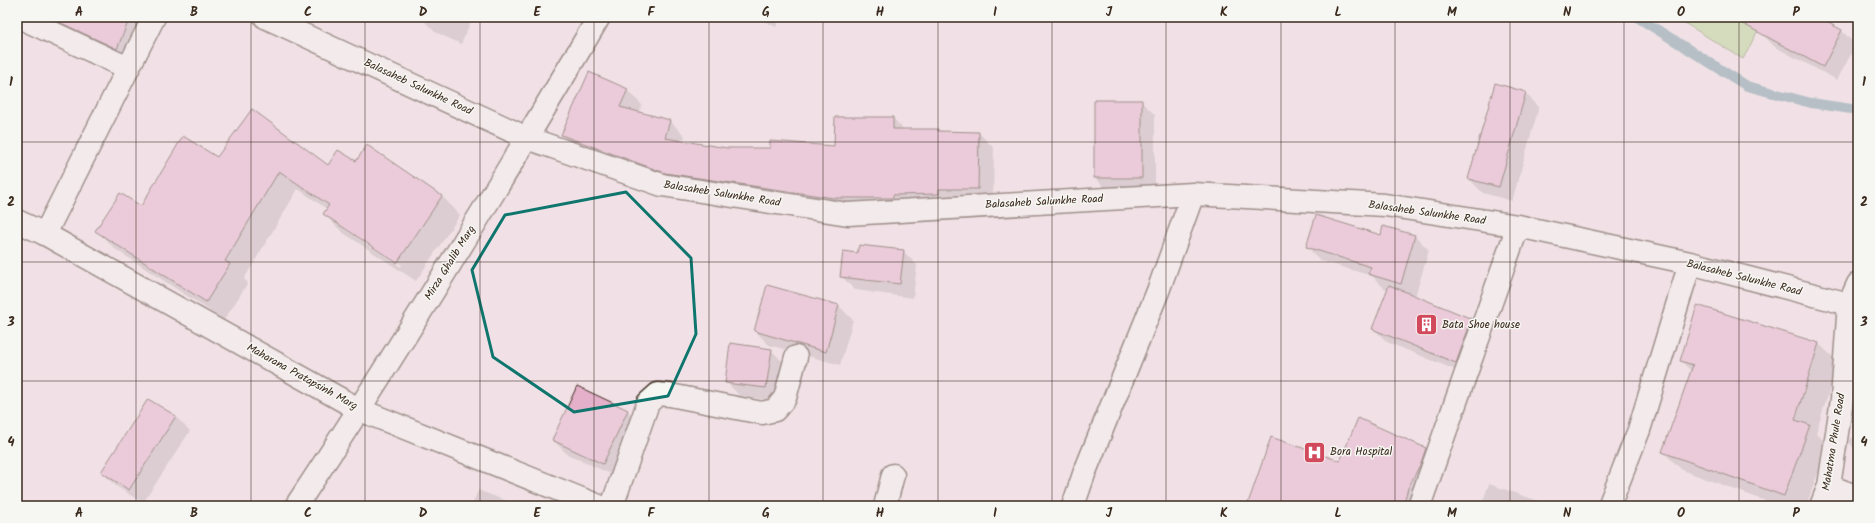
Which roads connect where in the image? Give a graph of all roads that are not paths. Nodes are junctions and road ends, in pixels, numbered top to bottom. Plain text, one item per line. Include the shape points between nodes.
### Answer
1 (19, 17) edge
2 (154, 17) edge
3 (266, 17) edge
4 (599, 17) edge
5 (128, 68) junction
6 (527, 138) junction
7 (1193, 194) junction
8 (17, 221) edge
9 (1518, 226) junction
10 (45, 234) junction
11 (1690, 264) junction
12 (1858, 284) edge
13 (1849, 304) junction
14 (796, 357) dead end
15 (360, 410) junction
16 (894, 475) dead end
17 (1829, 486) junction
18 (1858, 497) edge
19 (296, 506) edge
20 (599, 506) edge
21 (612, 506) edge
22 (885, 506) edge
23 (1073, 506) edge
24 (1419, 506) edge
25 (1609, 506) edge
26 (1821, 506) edge

1 - 5 street
2 - 5 street
3 - 6 street, Balasaheb Salunkhe Road
4 - 6 street, Mirza Ghalib Marg
5 - 10 street
6 - 7 street, Balasaheb Salunkhe Road via 662,185 848,214
6 - 15 street, Mirza Ghalib Marg
7 - 9 street, Balasaheb Salunkhe Road via 1385,205
7 - 23 street via 1158,291
8 - 10 street, Maharana Pratapsinh Marg
9 - 11 street, Balasaheb Salunkhe Road
9 - 24 street
10 - 15 street, Maharana Pratapsinh Marg
11 - 13 street, Balasaheb Salunkhe Road
11 - 25 street via 1639,430
12 - 13 street, Mahatma Phule Road
13 - 17 street, Mahatma Phule Road via 1842,399
14 - 21 street via 785,398 775,410 762,413 658,394 648,403
15 - 19 street, Mirza Ghalib Marg
15 - 20 street, Maharana Pratapsinh Marg
16 - 22 street
17 - 18 street
17 - 26 street, Mahatma Phule Road

